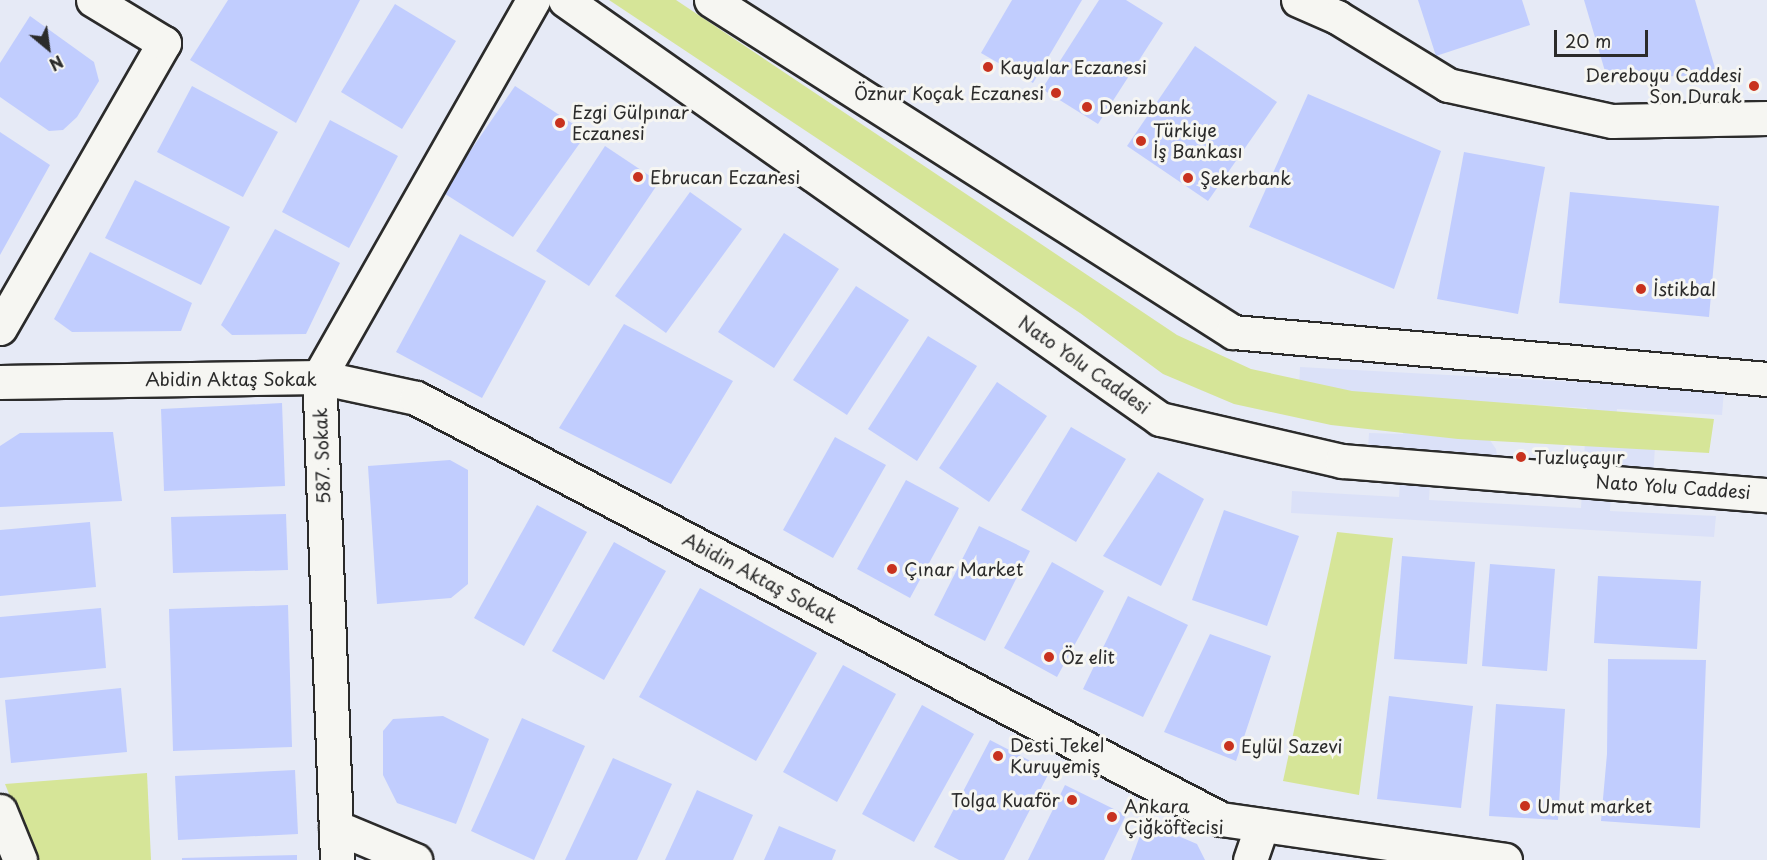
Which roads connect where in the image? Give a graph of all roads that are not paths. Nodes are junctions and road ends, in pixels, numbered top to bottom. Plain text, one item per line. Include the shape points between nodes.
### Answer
1 (93, 0) edge
2 (533, 0) edge
3 (565, 0) edge
4 (711, 0) edge
5 (1298, 0) edge
6 (1767, 118) edge
7 (0, 328) edge
8 (319, 377) junction
9 (1767, 379) edge
10 (0, 382) edge
11 (1767, 495) edge
12 (0, 811) edge
13 (1262, 825) junction
14 (336, 827) junction
15 (20, 860) edge
16 (337, 860) edge
17 (415, 860) edge
18 (1250, 860) edge
19 (1505, 860) edge

1 - 7 street via 164,43
2 - 8 street
3 - 11 street, Nato Yolu Caddesi via 1160,419 1342,461
4 - 9 street via 1233,332
5 - 6 street via 1337,18 1448,85 1612,121
8 - 10 street, Abidin Aktaş Sokak
8 - 13 street, Abidin Aktaş Sokak via 416,398 1221,819
8 - 14 street, 587. Sokak
12 - 15 street
13 - 18 street
13 - 19 street, Abidin Aktaş Sokak
14 - 16 street, 587. Sokak
14 - 17 street

